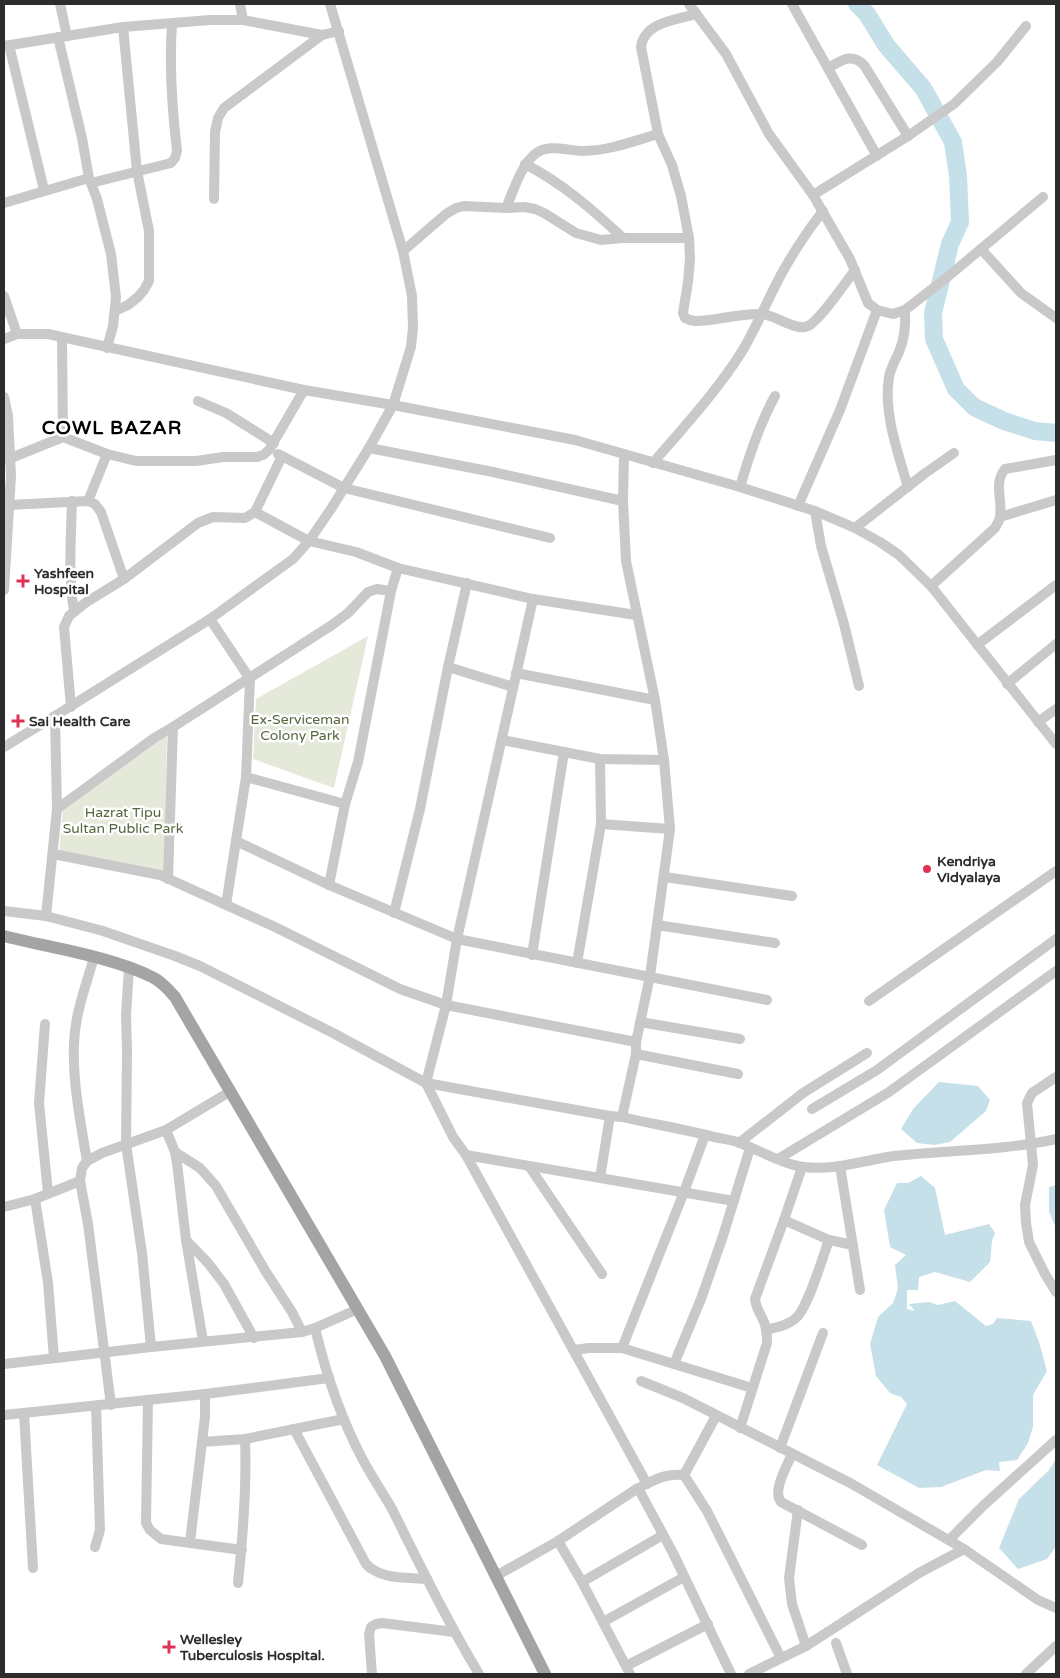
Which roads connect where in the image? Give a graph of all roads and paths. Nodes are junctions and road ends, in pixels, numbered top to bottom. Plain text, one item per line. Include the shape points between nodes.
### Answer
1 (60, 4) edge
2 (240, 4) edge
3 (330, 4) edge
4 (689, 4) edge
5 (792, 4) edge
6 (696, 14) junction
7 (244, 20) junction
8 (172, 24) junction
9 (123, 26) junction
10 (1026, 26) dead end
11 (339, 31) junction
12 (322, 35) junction
13 (62, 37) junction
14 (7, 46) edge
15 (828, 68) junction
16 (658, 134) junction
17 (908, 136) junction
18 (877, 156) junction
19 (525, 164) junction
20 (137, 172) junction
21 (90, 181) junction
22 (44, 190) junction
23 (814, 195) junction
24 (1043, 197) dead end
25 (214, 199) dead end
26 (4, 203) edge
27 (506, 208) junction
28 (823, 211) junction
29 (623, 238) junction
30 (689, 238) junction
31 (981, 250) junction
32 (403, 251) junction
33 (855, 270) junction
34 (4, 296) edge
35 (877, 310) junction
36 (905, 310) junction
37 (115, 311) junction
38 (762, 314) junction
39 (1056, 318) edge
40 (16, 334) junction
41 (62, 338) junction
42 (4, 339) edge
43 (107, 348) junction
44 (304, 390) junction
45 (775, 396) dead end
46 (4, 397) edge
47 (198, 401) dead end
48 (393, 405) junction
49 (63, 437) junction
50 (272, 446) junction
51 (369, 448) junction
52 (954, 453) dead end
53 (107, 454) junction
54 (624, 454) junction
55 (282, 456) junction
56 (7, 459) edge
57 (1056, 460) edge
58 (653, 463) junction
59 (740, 487) junction
60 (908, 487) junction
61 (344, 488) junction
62 (1056, 500) edge
63 (72, 501) junction
64 (88, 501) junction
65 (623, 501) junction
66 (9, 505) junction
67 (798, 506) junction
68 (815, 511) junction
69 (255, 512) junction
70 (1000, 517) junction
71 (855, 528) junction
72 (550, 538) dead end
73 (309, 541) junction
74 (398, 568) junction
75 (124, 579) junction
76 (467, 583) junction
77 (1056, 585) edge
78 (931, 586) junction
79 (4, 590) edge
80 (391, 591) junction
81 (533, 599) junction
82 (74, 611) junction
83 (636, 615) junction
84 (210, 619) junction
85 (1056, 644) edge
86 (978, 645) junction
87 (448, 667) junction
88 (516, 673) junction
89 (250, 679) junction
90 (1008, 684) junction
91 (859, 686) dead end
92 (513, 687) junction
93 (655, 700) junction
94 (71, 707) junction
95 (1056, 709) edge
96 (55, 716) junction
97 (1038, 722) junction
98 (173, 727) junction
99 (502, 740) junction
100 (1056, 744) edge
101 (4, 747) edge
102 (564, 752) junction
103 (600, 759) junction
104 (664, 760) junction
105 (246, 777) junction
106 (345, 804) junction
107 (57, 809) junction
108 (601, 824) junction
109 (670, 829) junction
110 (236, 841) junction
111 (53, 854) junction
112 (1056, 870) edge
113 (665, 877) junction
114 (168, 879) junction
115 (329, 885) junction
116 (792, 896) dead end
117 (226, 905) junction
118 (4, 911) edge
119 (394, 913) junction
120 (46, 916) junction
121 (658, 925) junction
122 (4, 936) edge
123 (1056, 939) edge
124 (457, 940) junction
125 (775, 943) dead end
126 (532, 955) junction
127 (94, 958) junction
128 (577, 963) junction
129 (129, 968) junction
130 (1056, 971) edge
131 (650, 976) junction
132 (767, 1000) dead end
133 (869, 1001) dead end
134 (446, 1005) junction
135 (640, 1022) junction
136 (45, 1024) dead end
137 (740, 1039) dead end
138 (636, 1042) junction
139 (867, 1053) dead end
140 (636, 1054) junction
141 (738, 1074) dead end
142 (1056, 1077) edge
143 (426, 1083) junction
144 (231, 1090) junction
145 (812, 1109) dead end
146 (610, 1116) junction
147 (622, 1117) junction
148 (166, 1130) junction
149 (705, 1135) junction
150 (1056, 1139) edge
151 (739, 1143) junction
152 (126, 1144) junction
153 (1032, 1144) junction
154 (750, 1148) junction
155 (174, 1152) junction
156 (466, 1155) junction
157 (778, 1159) junction
158 (87, 1161) junction
159 (529, 1166) junction
160 (840, 1166) junction
161 (802, 1167) junction
162 (600, 1178) junction
163 (80, 1181) junction
164 (684, 1192) junction
165 (48, 1193) junction
166 (35, 1199) junction
167 (734, 1201) junction
168 (4, 1207) edge
169 (784, 1220) junction
170 (186, 1240) junction
171 (829, 1240) junction
172 (854, 1245) junction
173 (602, 1274) dead end
174 (860, 1290) dead end
175 (1056, 1292) edge
176 (358, 1309) junction
177 (315, 1328) junction
178 (766, 1330) junction
179 (302, 1332) junction
180 (823, 1333) dead end
181 (254, 1338) junction
182 (203, 1341) junction
183 (151, 1346) junction
184 (622, 1348) junction
185 (574, 1350) junction
186 (105, 1353) junction
187 (54, 1358) junction
188 (4, 1364) edge
189 (674, 1364) junction
190 (329, 1378) junction
191 (641, 1381) dead end
192 (752, 1388) junction
193 (205, 1394) junction
194 (148, 1400) junction
195 (111, 1405) junction
196 (96, 1406) junction
197 (24, 1414) junction
198 (4, 1415) edge
199 (716, 1416) junction
200 (344, 1419) junction
201 (740, 1428) junction
202 (294, 1429) junction
203 (245, 1439) junction
204 (1056, 1440) edge
205 (202, 1442) junction
206 (780, 1448) junction
207 (792, 1454) junction
208 (684, 1475) junction
209 (642, 1486) junction
210 (798, 1510) junction
211 (663, 1535) junction
212 (949, 1540) junction
213 (558, 1541) junction
214 (190, 1542) junction
215 (862, 1544) dead end
216 (95, 1548) dead end
217 (964, 1549) junction
218 (242, 1550) junction
219 (33, 1568) dead end
220 (496, 1576) junction
221 (684, 1577) junction
222 (428, 1580) junction
223 (582, 1582) junction
224 (238, 1583) dead end
225 (1056, 1608) edge
226 (603, 1622) junction
227 (708, 1624) junction
228 (454, 1632) junction
229 (836, 1643) dead end
230 (806, 1646) junction
231 (1056, 1646) edge
232 (781, 1658) junction
233 (628, 1670) edge
234 (372, 1674) edge
235 (479, 1674) edge
236 (545, 1674) edge
237 (731, 1674) edge
238 (749, 1674) edge
239 (847, 1674) edge
240 (1026, 1674) edge

1 - 13 street
2 - 7 street
3 - 11 street
4 - 6 street
5 - 15 street
6 - 16 street via 656,25 642,38 644,66
6 - 23 street via 726,54 769,134
7 - 8 street
7 - 12 street
8 - 9 street
8 - 20 street via 172,105 177,151 172,162
9 - 13 street
9 - 20 street
10 - 17 street via 997,62 954,104
11 - 12 street
11 - 32 street
12 - 25 street via 224,108 215,132
13 - 14 street
13 - 21 street
14 - 22 street
15 - 17 street via 844,60 860,60
15 - 18 street
16 - 19 street via 595,151 544,149
16 - 30 street via 672,165
17 - 18 street
18 - 23 street
19 - 27 street
19 - 29 street via 575,196
20 - 21 street
20 - 37 street via 149,231 149,281 138,297
21 - 22 street
21 - 37 street via 111,254
22 - 26 street
23 - 28 street
24 - 31 street
27 - 29 street via 535,209 590,238
27 - 32 street via 456,208
28 - 33 street
28 - 38 street via 782,272
29 - 30 street
30 - 38 street via 685,318 695,321
31 - 36 street
31 - 39 street via 1032,302
32 - 48 street via 412,296 413,327 411,348
33 - 35 street via 868,303
33 - 38 street via 808,326 793,325
34 - 40 street
35 - 36 street via 893,314
35 - 67 street via 840,410
36 - 60 street via 906,330 892,366 888,391 891,426
37 - 43 street
38 - 58 street via 740,354
40 - 41 street via 48,334
40 - 42 street
41 - 43 street
41 - 49 street
43 - 44 street
44 - 48 street
44 - 50 street
45 - 59 street via 755,439
46 - 56 street via 8,416
47 - 50 street via 226,413
48 - 51 street
48 - 54 street via 575,440
49 - 53 street
49 - 56 street
50 - 53 street via 257,457 223,456 196,461 136,461
50 - 55 street
51 - 61 street
51 - 65 street
52 - 60 street
53 - 64 street
54 - 58 street
54 - 65 street
55 - 61 street
55 - 69 street
56 - 66 street
57 - 70 street via 1005,469 998,481
58 - 59 street
59 - 67 street
60 - 71 street
61 - 72 street
61 - 73 street
62 - 70 street
63 - 64 street
63 - 66 street
63 - 82 street via 70,570
64 - 75 street via 101,512
65 - 83 street via 626,561
66 - 79 street
67 - 68 street
68 - 71 street
68 - 91 street via 821,546
69 - 73 street
69 - 75 street via 245,518 213,517 198,523
70 - 78 street via 995,528
71 - 78 street via 899,555
73 - 74 street via 356,552
73 - 84 street via 294,559
74 - 76 street
74 - 80 street
75 - 82 street
76 - 81 street
76 - 87 street
77 - 86 street
78 - 86 street
80 - 89 street via 377,589 368,592 332,625
80 - 106 street via 358,762
81 - 83 street
81 - 88 street
82 - 94 street via 64,627
83 - 93 street
84 - 89 street
84 - 94 street
85 - 90 street
86 - 90 street
87 - 92 street
87 - 119 street via 420,809
88 - 92 street
88 - 93 street
89 - 98 street
89 - 105 street
90 - 97 street
92 - 99 street
93 - 104 street
94 - 96 street
95 - 97 street
96 - 101 street
96 - 107 street
97 - 100 street
98 - 107 street
98 - 114 street
99 - 102 street
99 - 124 street
102 - 103 street
102 - 126 street
103 - 104 street
103 - 108 street
104 - 109 street
105 - 106 street
105 - 110 street
106 - 115 street
107 - 111 street
108 - 109 street
108 - 128 street
109 - 113 street
110 - 115 street
110 - 117 street
111 - 114 street
111 - 120 street
112 - 133 street
113 - 116 street
113 - 121 street
114 - 117 street
115 - 119 street
117 - 134 street via 400,989
118 - 120 street
119 - 124 street
120 - 143 street via 103,931 200,966
121 - 125 street
121 - 131 street
122 - 127 main road
123 - 145 street via 877,1070
124 - 126 street
124 - 134 street
126 - 128 street
127 - 129 main road
127 - 158 street via 76,1024 74,1057
128 - 131 street
129 - 144 main road via 154,977 175,997
129 - 152 street
130 - 157 street via 888,1092
131 - 132 street
131 - 135 street
134 - 138 street
134 - 143 street
135 - 137 street
135 - 138 street
136 - 165 street via 40,1103
138 - 140 street
139 - 151 street via 804,1093
140 - 141 street
140 - 147 street
142 - 153 street via 1028,1097
143 - 146 street
143 - 156 street
144 - 148 street
144 - 176 main road
146 - 147 street
146 - 162 street
147 - 149 street
148 - 152 street
148 - 155 street
149 - 151 street
149 - 164 street
150 - 153 street
151 - 154 street
152 - 158 street
152 - 183 street
153 - 160 street via 894,1156
153 - 175 street via 1033,1165 1025,1205 1029,1242
154 - 157 street
154 - 167 street
155 - 170 street
155 - 179 street via 200,1168 216,1186
156 - 159 street
156 - 185 street
157 - 161 street
158 - 163 street
159 - 162 street
159 - 173 street
160 - 161 street
160 - 172 street
161 - 169 street
162 - 164 street
163 - 165 street
163 - 186 street
164 - 167 street
164 - 184 street
165 - 166 street
166 - 168 street
166 - 187 street via 48,1283
167 - 189 street via 701,1300
169 - 171 street
169 - 178 street via 755,1300
170 - 181 street via 224,1284
170 - 182 street
171 - 172 street
171 - 178 street via 798,1316 788,1324
172 - 174 street
176 - 177 street
176 - 220 main road via 386,1356
177 - 179 street
177 - 190 street
178 - 192 street via 767,1343
179 - 181 street
180 - 206 street
181 - 182 street
182 - 183 street
183 - 186 street
184 - 185 street
184 - 189 street
185 - 209 street
186 - 187 street
186 - 195 street
187 - 188 street
189 - 192 street
190 - 193 street
190 - 200 street
191 - 199 street
192 - 201 street
193 - 194 street
193 - 205 street
194 - 195 street
194 - 214 street via 146,1523 156,1536
195 - 196 street
196 - 197 street
196 - 216 street via 100,1530
197 - 198 street
197 - 219 street
199 - 201 street
199 - 208 street
200 - 202 street
200 - 222 street via 362,1460
201 - 206 street
202 - 203 street
202 - 222 street via 366,1564 381,1575
203 - 205 street
203 - 218 street
204 - 212 street
205 - 214 street
206 - 207 street
207 - 210 street via 777,1493 781,1502
207 - 212 street via 852,1484
208 - 209 street via 664,1475
208 - 232 street via 707,1511
209 - 211 street
209 - 213 street
210 - 215 street
210 - 230 street via 789,1578 792,1604
211 - 221 street
211 - 223 street
212 - 217 street
213 - 220 street
213 - 223 street
214 - 218 street
217 - 225 street via 1038,1600
217 - 230 street
218 - 224 street
220 - 236 main road
221 - 226 street
221 - 227 street
222 - 228 street
223 - 226 street
226 - 233 street
227 - 233 street
227 - 237 street
228 - 234 street via 376,1624 369,1634
228 - 235 street
229 - 239 street
230 - 232 street
231 - 240 street
232 - 238 street

